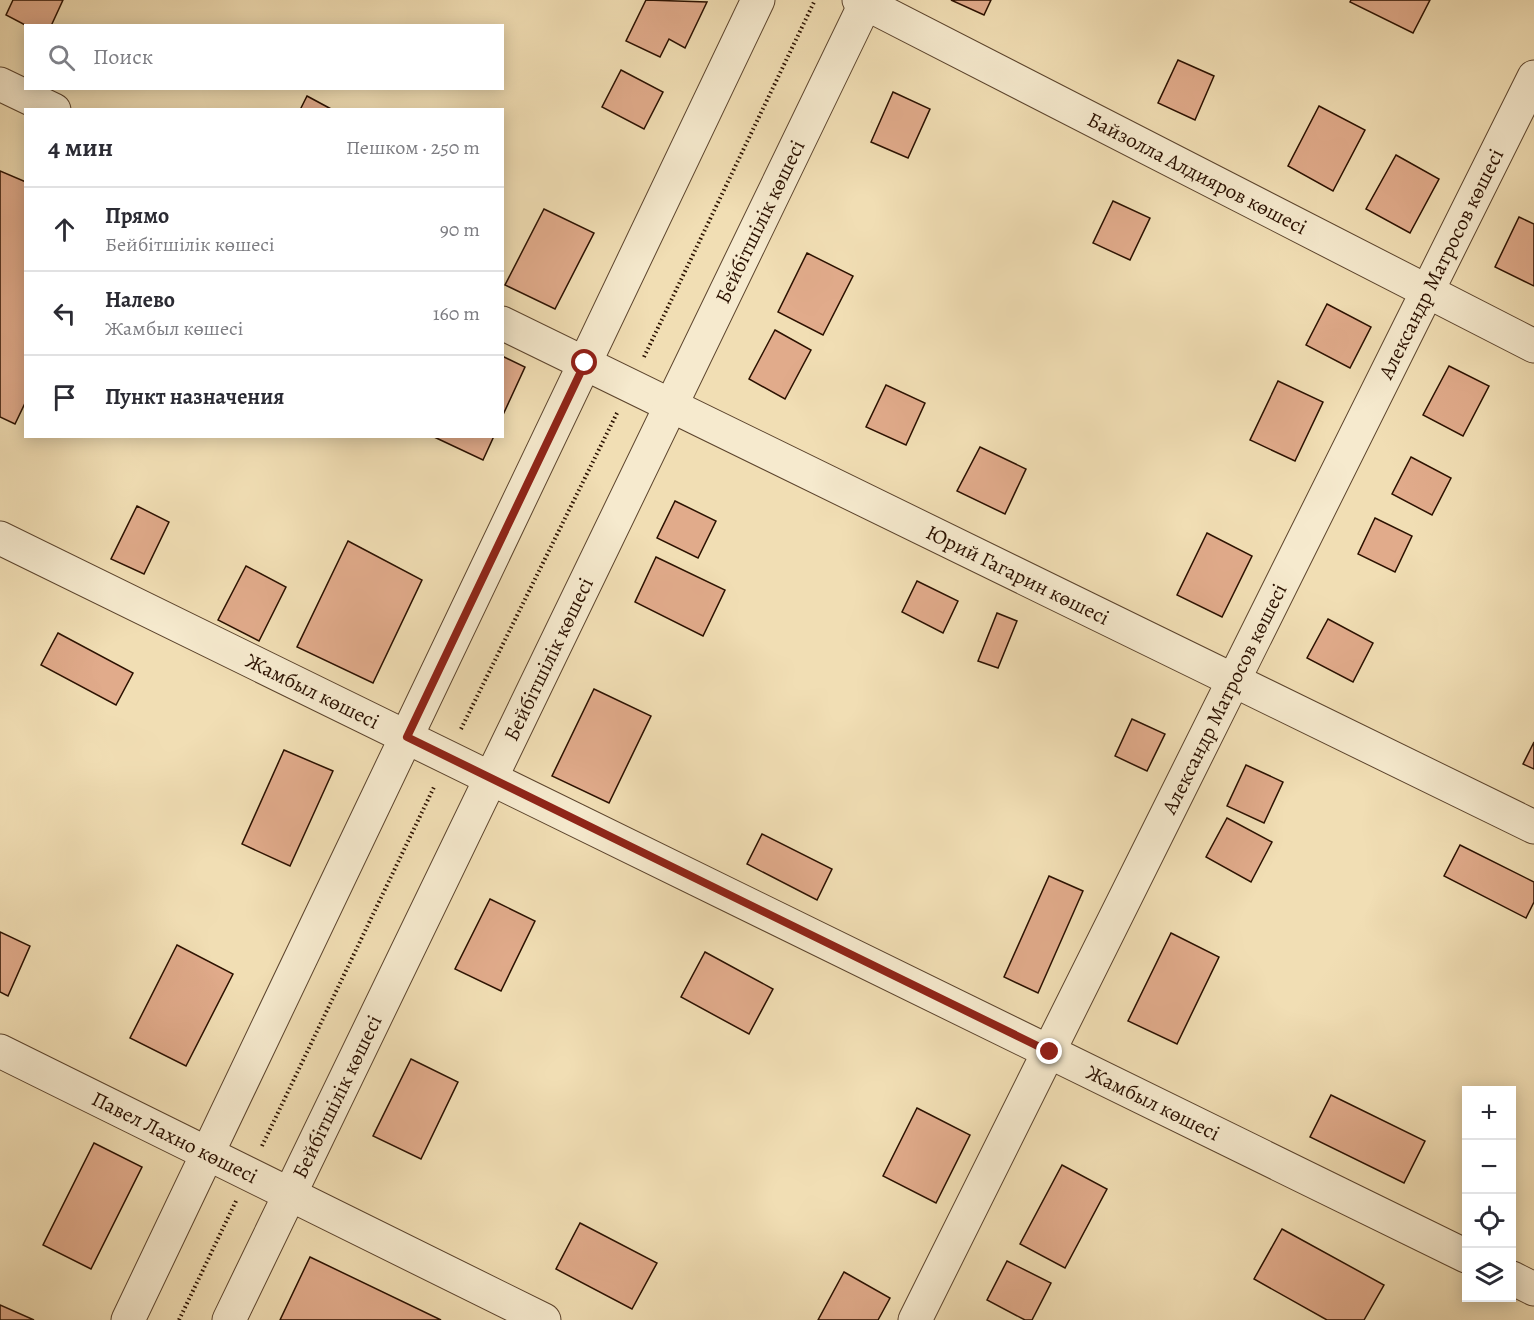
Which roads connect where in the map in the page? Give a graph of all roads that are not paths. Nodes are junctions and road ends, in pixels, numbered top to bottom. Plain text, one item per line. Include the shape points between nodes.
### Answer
1 (758, 0) edge
2 (864, 1) edge
3 (1534, 77) edge
4 (0, 84) edge
5 (50, 108) edge
6 (1428, 293) junction
7 (504, 324) edge
8 (1534, 346) edge
9 (585, 363) junction
10 (672, 404) junction
11 (0, 538) edge
12 (1234, 680) junction
13 (407, 737) junction
14 (491, 778) junction
15 (1534, 827) edge
16 (0, 1051) edge
17 (1050, 1052) junction
18 (206, 1153) junction
19 (290, 1195) junction
20 (1462, 1254) edge
21 (1516, 1280) edge
22 (1534, 1289) edge
23 (128, 1320) edge
24 (229, 1320) edge
25 (544, 1320) edge
26 (915, 1320) edge

1 - 9 street
2 - 6 street, Байзолла Алдияров көшесі
2 - 10 street, Бейбітшілік көшесі
3 - 6 street, Александр Матросов көшесі
4 - 5 street
6 - 8 street, Байзолла Алдияров көшесі
6 - 12 street, Александр Матросов көшесі
7 - 9 street, Юрий Гагарин көшесі
9 - 10 street, Юрий Гагарин көшесі
9 - 13 street
10 - 12 street, Юрий Гагарин көшесі
10 - 14 street, Бейбітшілік көшесі
11 - 13 street, Жамбыл көшесі
12 - 15 street, Юрий Гагарин көшесі
12 - 17 street, Александр Матросов көшесі
13 - 14 street, Жамбыл көшесі
13 - 18 street
14 - 17 street, Жамбыл көшесі
14 - 19 street, Бейбітшілік көшесі
16 - 18 street, Павел Лахно көшесі
17 - 20 street, Жамбыл көшесі
17 - 26 street, Александр Матросов көшесі
18 - 19 street, Павел Лахно көшесі
18 - 23 street
19 - 24 street, Бейбітшілік көшесі
19 - 25 street, Павел Лахно көшесі
21 - 22 street

